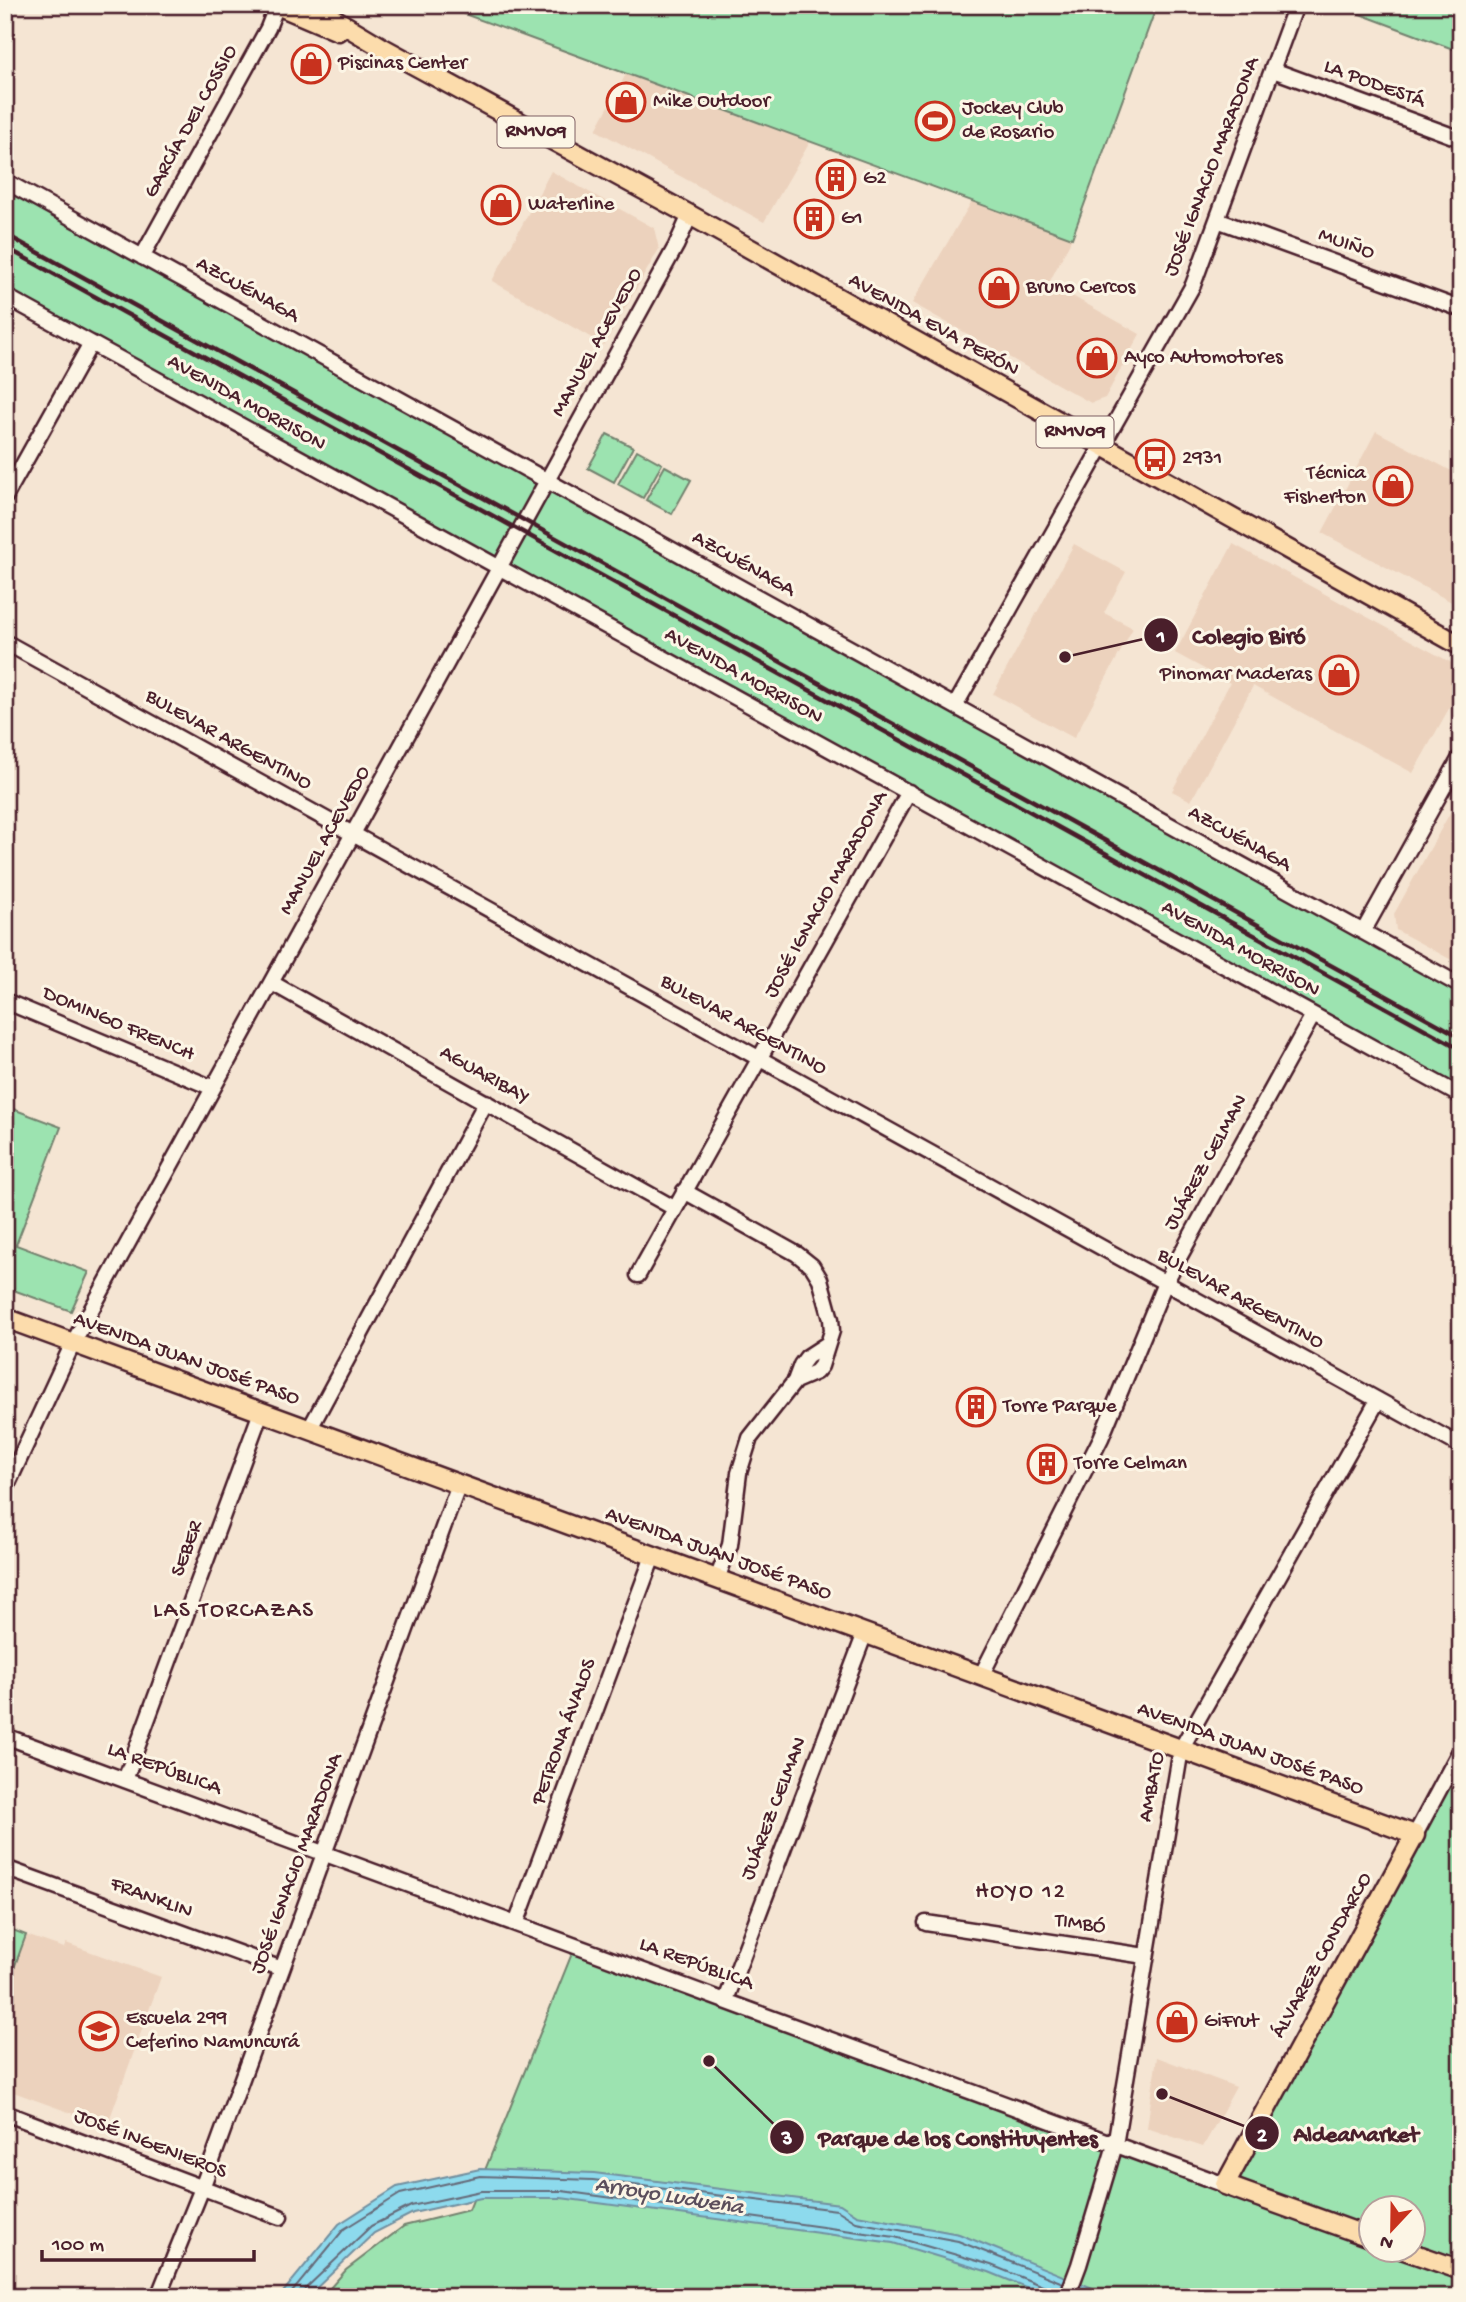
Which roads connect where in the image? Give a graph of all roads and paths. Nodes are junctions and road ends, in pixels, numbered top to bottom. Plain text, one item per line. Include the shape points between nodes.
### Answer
1 (277, 5) edge
2 (312, 5) edge
3 (1296, 5) edge
4 (383, 48) junction
5 (1273, 70) junction
6 (1461, 139) edge
7 (5, 181) edge
8 (690, 215) junction
9 (1217, 220) junction
10 (142, 257) junction
11 (5, 296) edge
12 (1461, 309) edge
13 (91, 343) junction
14 (1100, 446) junction
15 (547, 481) junction
16 (5, 496) edge
17 (500, 568) junction
18 (5, 642) edge
19 (1461, 646) edge
20 (955, 706) junction
21 (1461, 756) edge
22 (909, 792) junction
23 (354, 835) junction
24 (1363, 932) junction
25 (272, 983) junction
26 (1461, 986) edge
27 (5, 1000) edge
28 (1313, 1014) junction
29 (759, 1058) junction
30 (214, 1088) junction
31 (1461, 1096) edge
32 (486, 1102) junction
33 (684, 1191) junction
34 (674, 1208) junction
35 (638, 1275) dead end
36 (1165, 1283) junction
37 (5, 1318) edge
38 (73, 1343) junction
39 (1378, 1400) junction
40 (261, 1412) junction
41 (309, 1430) junction
42 (1461, 1446) edge
43 (459, 1484) junction
44 (5, 1490) edge
45 (653, 1556) junction
46 (717, 1579) junction
47 (864, 1633) junction
48 (981, 1676) junction
49 (5, 1736) edge
50 (1181, 1749) junction
51 (1461, 1749) edge
52 (125, 1780) junction
53 (1415, 1835) junction
54 (324, 1853) junction
55 (5, 1868) edge
56 (926, 1923) dead end
57 (516, 1924) junction
58 (1145, 1956) junction
59 (282, 1969) junction
60 (726, 2000) junction
61 (5, 2113) edge
62 (1115, 2145) junction
63 (1225, 2185) junction
64 (202, 2188) junction
65 (280, 2217) dead end
66 (1358, 2233) edge
67 (1428, 2258) edge
68 (1461, 2270) edge
69 (158, 2297) edge
70 (1067, 2297) edge

1 - 4 main road, AVENIDA EVA PERÓN / RN1V09
1 - 10 street, GARCÍA DEL COSSIO
2 - 4 main road, AVENIDA EVA PERÓN / RN1V09
3 - 5 street, JOSÉ IGNACIO MARADONA
4 - 8 main road, AVENIDA EVA PERÓN / RN1V09
5 - 6 street, LA PODESTÁ
5 - 9 street, JOSÉ IGNACIO MARADONA
7 - 10 street, AZCUÉNAGA
8 - 14 main road, AVENIDA EVA PERÓN / RN1V09
8 - 15 street, MANUEL ACEVEDO
9 - 12 street, MUIÑO
9 - 14 street, JOSÉ IGNACIO MARADONA via 1193,285
10 - 15 street, AZCUÉNAGA
11 - 13 street, AVENIDA MORRISON
13 - 16 street
13 - 17 street, AVENIDA MORRISON
14 - 19 main road, AVENIDA EVA PERÓN / RN1V09
14 - 20 street, JOSÉ IGNACIO MARADONA
15 - 17 street, MANUEL ACEVEDO
15 - 20 street, AZCUÉNAGA
17 - 22 street, AVENIDA MORRISON
17 - 23 street, MANUEL ACEVEDO
18 - 23 street, BULEVAR ARGENTINO
20 - 24 street, AZCUÉNAGA
21 - 24 street
22 - 28 street, AVENIDA MORRISON
22 - 29 street, JOSÉ IGNACIO MARADONA
23 - 25 street, MANUEL ACEVEDO
23 - 29 street, BULEVAR ARGENTINO
24 - 26 street, AZCUÉNAGA
25 - 30 street, MANUEL ACEVEDO
25 - 32 street, AGUARIBAY
27 - 30 street, DOMINGO FRENCH
28 - 31 street, AVENIDA MORRISON
28 - 36 street, JUÁREZ CELMAN
29 - 33 street, JOSÉ IGNACIO MARADONA
29 - 36 street, BULEVAR ARGENTINO
30 - 38 street, MANUEL ACEVEDO
32 - 34 street, AGUARIBAY
32 - 41 street
33 - 34 street, JOSÉ IGNACIO MARADONA
33 - 46 street via 812,1266 831,1319 832,1331 817,1372 795,1381 750,1437 730,1545
34 - 35 street, JOSÉ IGNACIO MARADONA
36 - 39 street, BULEVAR ARGENTINO
36 - 48 street, JUÁREZ CELMAN via 1101,1438
37 - 38 main road, AVENIDA JUAN JOSÉ PASO
38 - 40 main road, AVENIDA JUAN JOSÉ PASO
38 - 44 street, MANUEL ACEVEDO
39 - 42 street, BULEVAR ARGENTINO
39 - 50 street, AMBATO
40 - 41 main road, AVENIDA JUAN JOSÉ PASO
40 - 52 street, SEBER
41 - 43 main road, AVENIDA JUAN JOSÉ PASO
43 - 45 main road, AVENIDA JUAN JOSÉ PASO
43 - 54 street, JOSÉ IGNACIO MARADONA
45 - 46 main road, AVENIDA JUAN JOSÉ PASO
45 - 57 street, PETRONA ÁVALOS
46 - 47 main road, AVENIDA JUAN JOSÉ PASO
47 - 48 main road, AVENIDA JUAN JOSÉ PASO
47 - 60 street, JUÁREZ CELMAN
48 - 50 main road, AVENIDA JUAN JOSÉ PASO
49 - 52 street, LA REPÚBLICA
50 - 53 main road, AVENIDA JUAN JOSÉ PASO
50 - 58 street, AMBATO
51 - 53 street, ÁLVAREZ CONDARCO
52 - 54 street, LA REPÚBLICA
53 - 63 main road, ÁLVAREZ CONDARCO
54 - 57 street, LA REPÚBLICA
54 - 59 street, JOSÉ IGNACIO MARADONA
55 - 59 street, FRANKLIN
56 - 58 street, TIMBÓ
57 - 60 street, LA REPÚBLICA
58 - 62 street, AMBATO
59 - 64 street, JOSÉ IGNACIO MARADONA
60 - 62 street, LA REPÚBLICA
61 - 64 street, JOSÉ INGENIEROS
62 - 63 street, LA REPÚBLICA
62 - 70 street
63 - 66 main road, LA REPÚBLICA
64 - 65 street, JOSÉ INGENIEROS
64 - 69 street, JOSÉ IGNACIO MARADONA
67 - 68 main road

